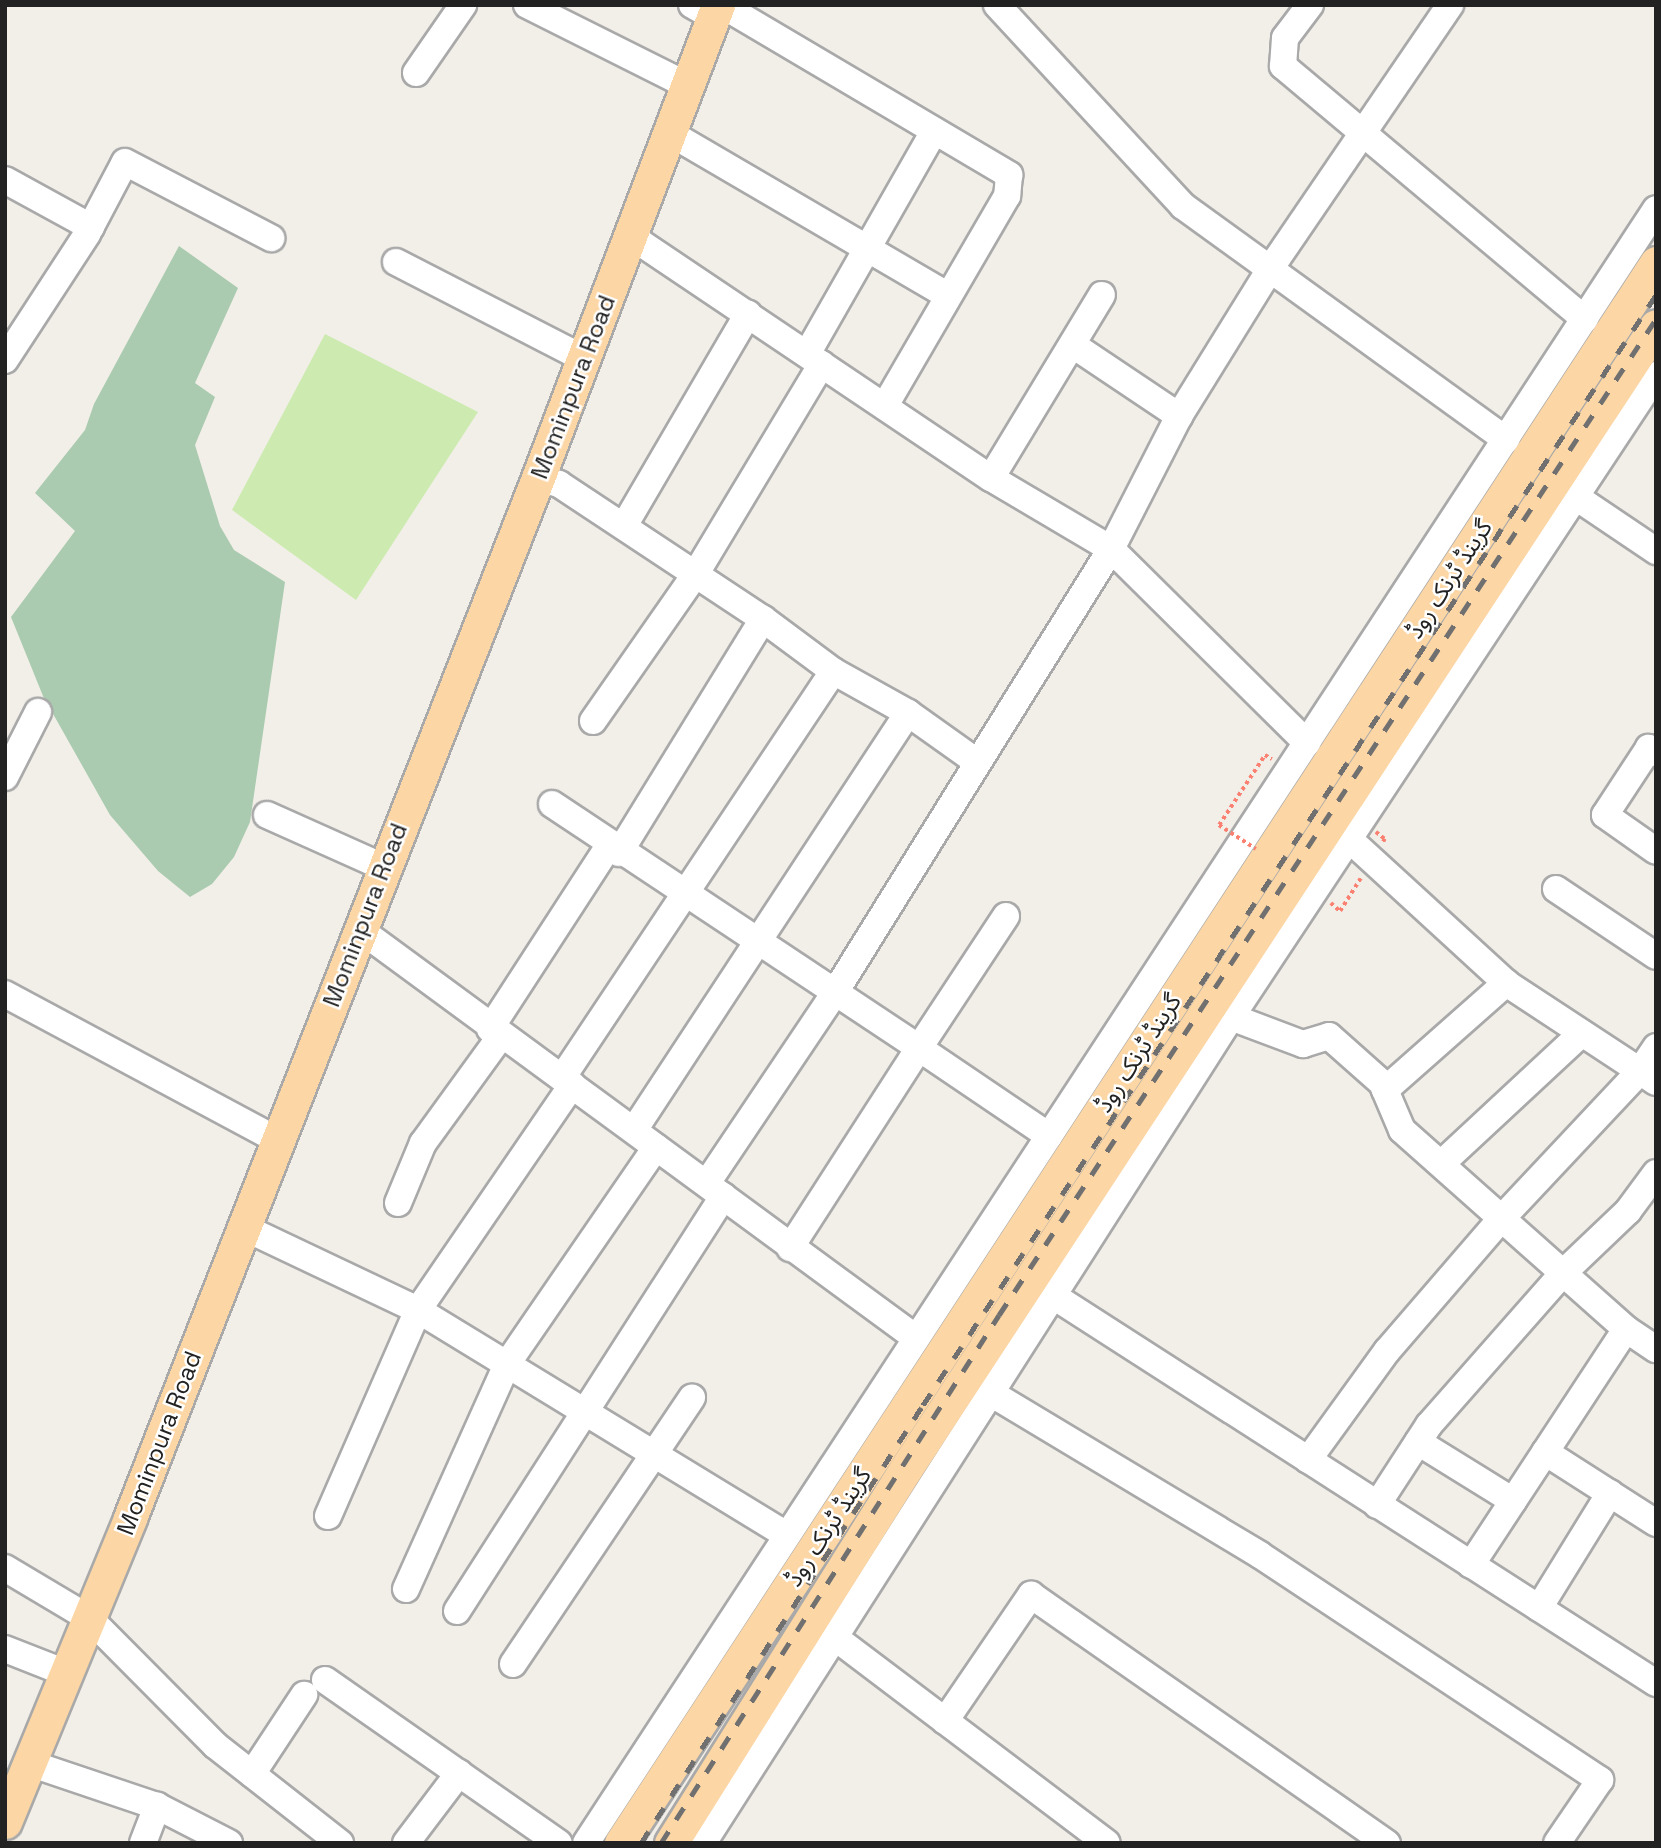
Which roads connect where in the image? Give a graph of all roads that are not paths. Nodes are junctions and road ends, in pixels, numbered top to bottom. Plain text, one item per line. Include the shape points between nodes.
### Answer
1 (463, 5) edge
2 (527, 5) edge
3 (997, 5) edge
4 (1310, 5) edge
5 (1450, 5) edge
6 (712, 8) edge
7 (416, 74) dead end
8 (687, 85) junction
9 (934, 131) junction
10 (668, 132) junction
11 (1362, 135) junction
12 (5, 180) edge
13 (1656, 209) edge
14 (91, 227) junction
15 (629, 235) junction
16 (271, 238) dead end
17 (867, 248) junction
18 (397, 262) dead end
19 (1656, 264) edge
20 (1270, 269) junction
21 (947, 295) junction
22 (1102, 295) dead end
23 (748, 314) junction
24 (1585, 319) junction
25 (1656, 327) edge
26 (1073, 345) junction
27 (584, 359) junction
28 (815, 359) junction
29 (5, 360) edge
30 (1656, 376) edge
31 (885, 406) junction
32 (1180, 416) junction
33 (1506, 440) junction
34 (538, 478) junction
35 (991, 478) junction
36 (1576, 497) junction
37 (624, 526) junction
38 (1111, 549) junction
39 (1656, 551) edge
40 (695, 575) junction
41 (763, 619) junction
42 (833, 671) junction
43 (1433, 687) junction
44 (37, 712) dead end
45 (908, 713) junction
46 (593, 721) dead end
47 (1307, 743) junction
48 (1656, 752) edge
49 (977, 762) junction
50 (5, 777) edge
51 (551, 804) dead end
52 (267, 815) dead end
53 (1348, 838) junction
54 (614, 849) junction
55 (1656, 851) edge
56 (383, 867) junction
57 (1556, 890) dead end
58 (684, 893) junction
59 (1006, 916) dead end
60 (359, 929) junction
61 (757, 941) junction
62 (1656, 956) edge
63 (1506, 982) junction
64 (5, 994) edge
65 (834, 994) junction
66 (1231, 1017) junction
67 (495, 1033) junction
68 (1582, 1033) junction
69 (1656, 1047) edge
70 (919, 1048) junction
71 (1648, 1077) edge
72 (567, 1082) junction
73 (1385, 1090) junction
74 (634, 1130) junction
75 (1049, 1136) junction
76 (277, 1140) junction
77 (656, 1147) junction
78 (1441, 1164) junction
79 (1656, 1173) edge
80 (715, 1190) junction
81 (398, 1203) dead end
82 (1502, 1218) junction
83 (243, 1227) junction
84 (790, 1248) junction
85 (1563, 1273) junction
86 (1052, 1295) junction
87 (418, 1310) junction
88 (1646, 1337) edge
89 (916, 1338) junction
90 (507, 1364) junction
91 (989, 1392) junction
92 (692, 1398) dead end
93 (583, 1410) junction
94 (1418, 1442) junction
95 (877, 1451) junction
96 (1545, 1452) junction
97 (655, 1454) junction
98 (1308, 1460) junction
99 (905, 1470) junction
100 (1610, 1493) junction
101 (1513, 1501) junction
102 (1377, 1505) junction
103 (328, 1516) dead end
104 (1656, 1523) edge
105 (788, 1535) junction
106 (1471, 1565) junction
107 (5, 1568) edge
108 (406, 1589) dead end
109 (1539, 1608) junction
110 (457, 1611) dead end
111 (89, 1618) junction
112 (836, 1639) junction
113 (5, 1649) edge
114 (513, 1664) dead end
115 (65, 1673) junction
116 (1656, 1683) edge
117 (945, 1721) junction
118 (29, 1763) junction
119 (459, 1773) junction
120 (252, 1774) junction
121 (157, 1806) junction
122 (5, 1822) edge
123 (694, 1838) edge
124 (143, 1843) edge
125 (229, 1843) edge
126 (340, 1843) edge
127 (406, 1843) edge
128 (559, 1843) edge
129 (586, 1843) edge
130 (621, 1843) edge
131 (1107, 1843) edge
132 (1387, 1843) edge
133 (1558, 1843) edge

1 - 7 street
2 - 8 street
3 - 20 street via 1183,206
4 - 11 street via 1285,38 1283,66
5 - 11 street
6 - 8 main road, Mominpura Road
6 - 9 street
8 - 10 main road, Mominpura Road
9 - 17 street
9 - 21 street via 1001,167 1010,184
10 - 15 main road, Mominpura Road
10 - 17 street
11 - 20 street
11 - 24 street
12 - 14 street
13 - 24 street
14 - 16 street via 125,162
14 - 29 street
15 - 23 street
15 - 27 main road, Mominpura Road
17 - 21 street
17 - 28 street
18 - 27 street
19 - 95 main road, گرینڈ ٹرنک روڈ
20 - 32 street
20 - 33 street
21 - 31 street
22 - 26 street
23 - 28 street
23 - 37 street
24 - 33 street
25 - 43 main road, گرینڈ ٹرنک روڈ
26 - 32 street
26 - 35 street
27 - 34 main road, Mominpura Road
28 - 31 street
28 - 40 street
30 - 36 street
31 - 35 street
32 - 38 street
33 - 47 street
34 - 37 street via 559,484
34 - 56 main road, Mominpura Road
35 - 38 street
36 - 39 street
36 - 43 street
37 - 40 street
38 - 47 street
38 - 49 street
40 - 41 street
40 - 46 street
41 - 42 street
41 - 54 street
42 - 45 street
42 - 58 street
43 - 53 street
43 - 99 main road, گرینڈ ٹرنک روڈ
44 - 50 street
45 - 49 street
45 - 61 street
47 - 75 street
48 - 55 street via 1649,748 1605,815
49 - 65 street
51 - 54 street
52 - 56 street
53 - 63 street
53 - 66 street
54 - 58 street
54 - 67 street
56 - 60 main road, Mominpura Road
57 - 62 street
58 - 61 street
58 - 72 street
59 - 70 street
60 - 67 street
60 - 76 main road, Mominpura Road
61 - 65 street
61 - 74 street
63 - 68 street
63 - 73 street
64 - 76 street
65 - 70 street
65 - 80 street
66 - 73 street via 1303,1044 1329,1036
66 - 86 street
67 - 72 street
67 - 81 street via 423,1143
68 - 71 street
68 - 78 street
69 - 71 street
70 - 75 street
70 - 84 street
71 - 82 street
72 - 74 street
72 - 87 street
73 - 78 street via 1402,1130
74 - 77 street
75 - 89 street
76 - 83 main road, Mominpura Road
77 - 80 street
77 - 90 street
78 - 82 street
79 - 85 street via 1628,1211
80 - 84 street
80 - 93 street
82 - 85 street
82 - 98 street via 1387,1351
83 - 87 street
83 - 111 main road, Mominpura Road
84 - 89 street
85 - 88 street
85 - 94 street
86 - 91 street
86 - 98 street
87 - 90 street
87 - 103 street
88 - 96 street
89 - 105 street
90 - 93 street
90 - 108 street
91 - 112 street
91 - 133 street via 1260,1555 1600,1780
92 - 97 street
93 - 97 street
93 - 110 street
94 - 101 street
94 - 102 street
95 - 99 main road
95 - 130 main road, گرینڈ ٹرنک روڈ
96 - 100 street
96 - 101 street
97 - 105 street
97 - 114 street
98 - 102 street
99 - 123 main road, گرینڈ ٹرنک روڈ
100 - 104 street
100 - 109 street
101 - 106 street
102 - 106 street
105 - 129 street
106 - 109 street
107 - 111 street
109 - 116 street
111 - 115 main road, Mominpura Road
111 - 120 street via 215,1745
112 - 117 street
112 - 123 street
113 - 115 street
115 - 118 main road, Mominpura Road
117 - 131 street
117 - 132 street via 1031,1595
118 - 121 street
118 - 122 main road, Mominpura Road
119 - 120 street via 314,1687
119 - 127 street
119 - 128 street
120 - 126 street
121 - 124 street
121 - 125 street

